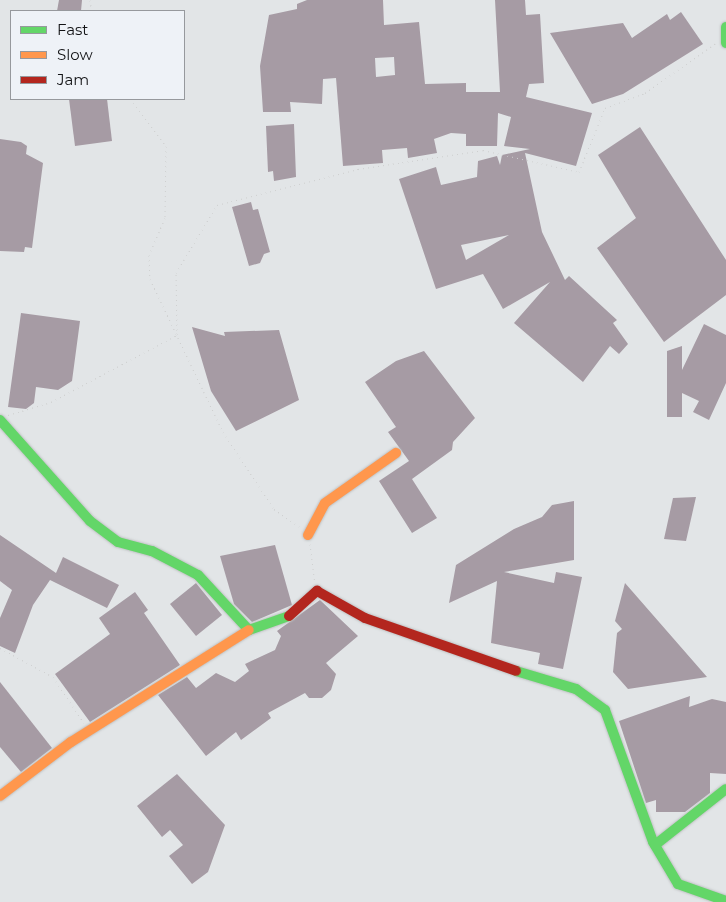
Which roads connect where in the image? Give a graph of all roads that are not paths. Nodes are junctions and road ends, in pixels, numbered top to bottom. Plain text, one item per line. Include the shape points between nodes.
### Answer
1 (726, 27) edge
2 (725, 41) edge
3 (0, 419) edge
4 (396, 454) dead end
5 (308, 535) road end
6 (249, 630) junction
7 (726, 789) edge
8 (0, 796) edge
9 (655, 845) junction
10 (726, 901) edge

1 - 2 street
3 - 6 street via 90,522 118,542 152,551 198,575
4 - 5 street via 325,504
6 - 8 street via 90,732
6 - 9 street via 291,615 317,591 365,618 442,648 576,689 605,710
7 - 9 street
9 - 10 street via 678,884

